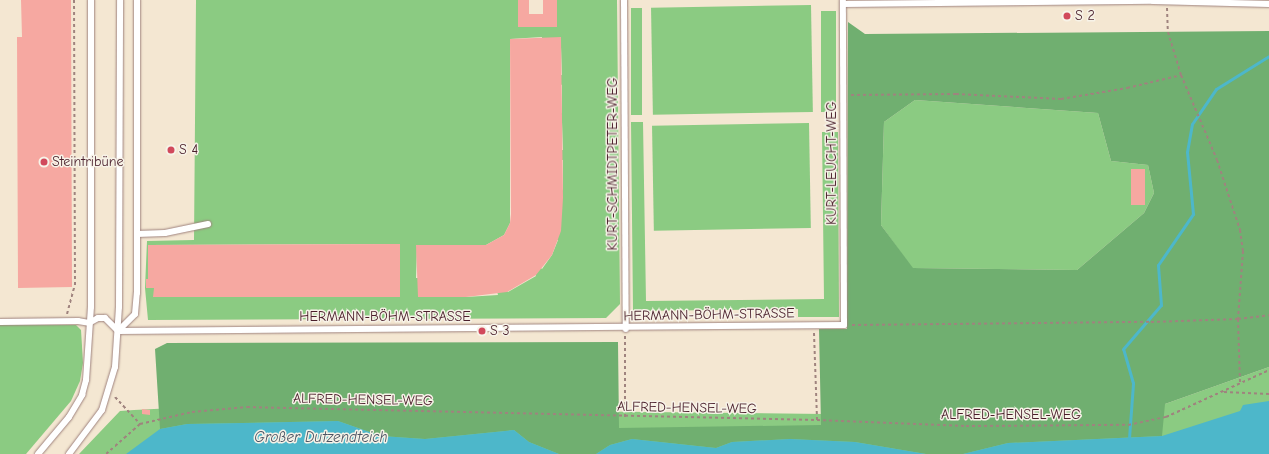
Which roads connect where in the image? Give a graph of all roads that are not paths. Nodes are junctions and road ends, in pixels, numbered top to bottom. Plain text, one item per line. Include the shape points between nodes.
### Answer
1 (91, 0) edge
2 (120, 0) edge
3 (137, 0) edge
4 (624, 0) edge
5 (843, 2) edge
6 (1269, 4) edge
7 (208, 224) dead end
8 (137, 234) junction
9 (0, 322) edge
10 (89, 323) junction
11 (844, 325) joint
12 (626, 329) junction
13 (118, 331) junction
14 (38, 454) edge
15 (69, 454) edge

1 - 10 lane
2 - 13 lane
3 - 8 lane
4 - 12 lane, KURT-SCHMIDTPETER-WEG
5 - 6 lane
5 - 11 lane, KURT-LEUCHT-WEG
7 - 8 lane via 165,233
8 - 13 lane via 134,314
9 - 10 lane
10 - 13 lane via 104,318
10 - 14 lane via 86,380 82,395 64,425
11 - 12 lane, HERMANN-BÖHM-STRASSE
12 - 13 lane, HERMANN-BÖHM-STRASSE
13 - 15 lane via 110,392 94,423

